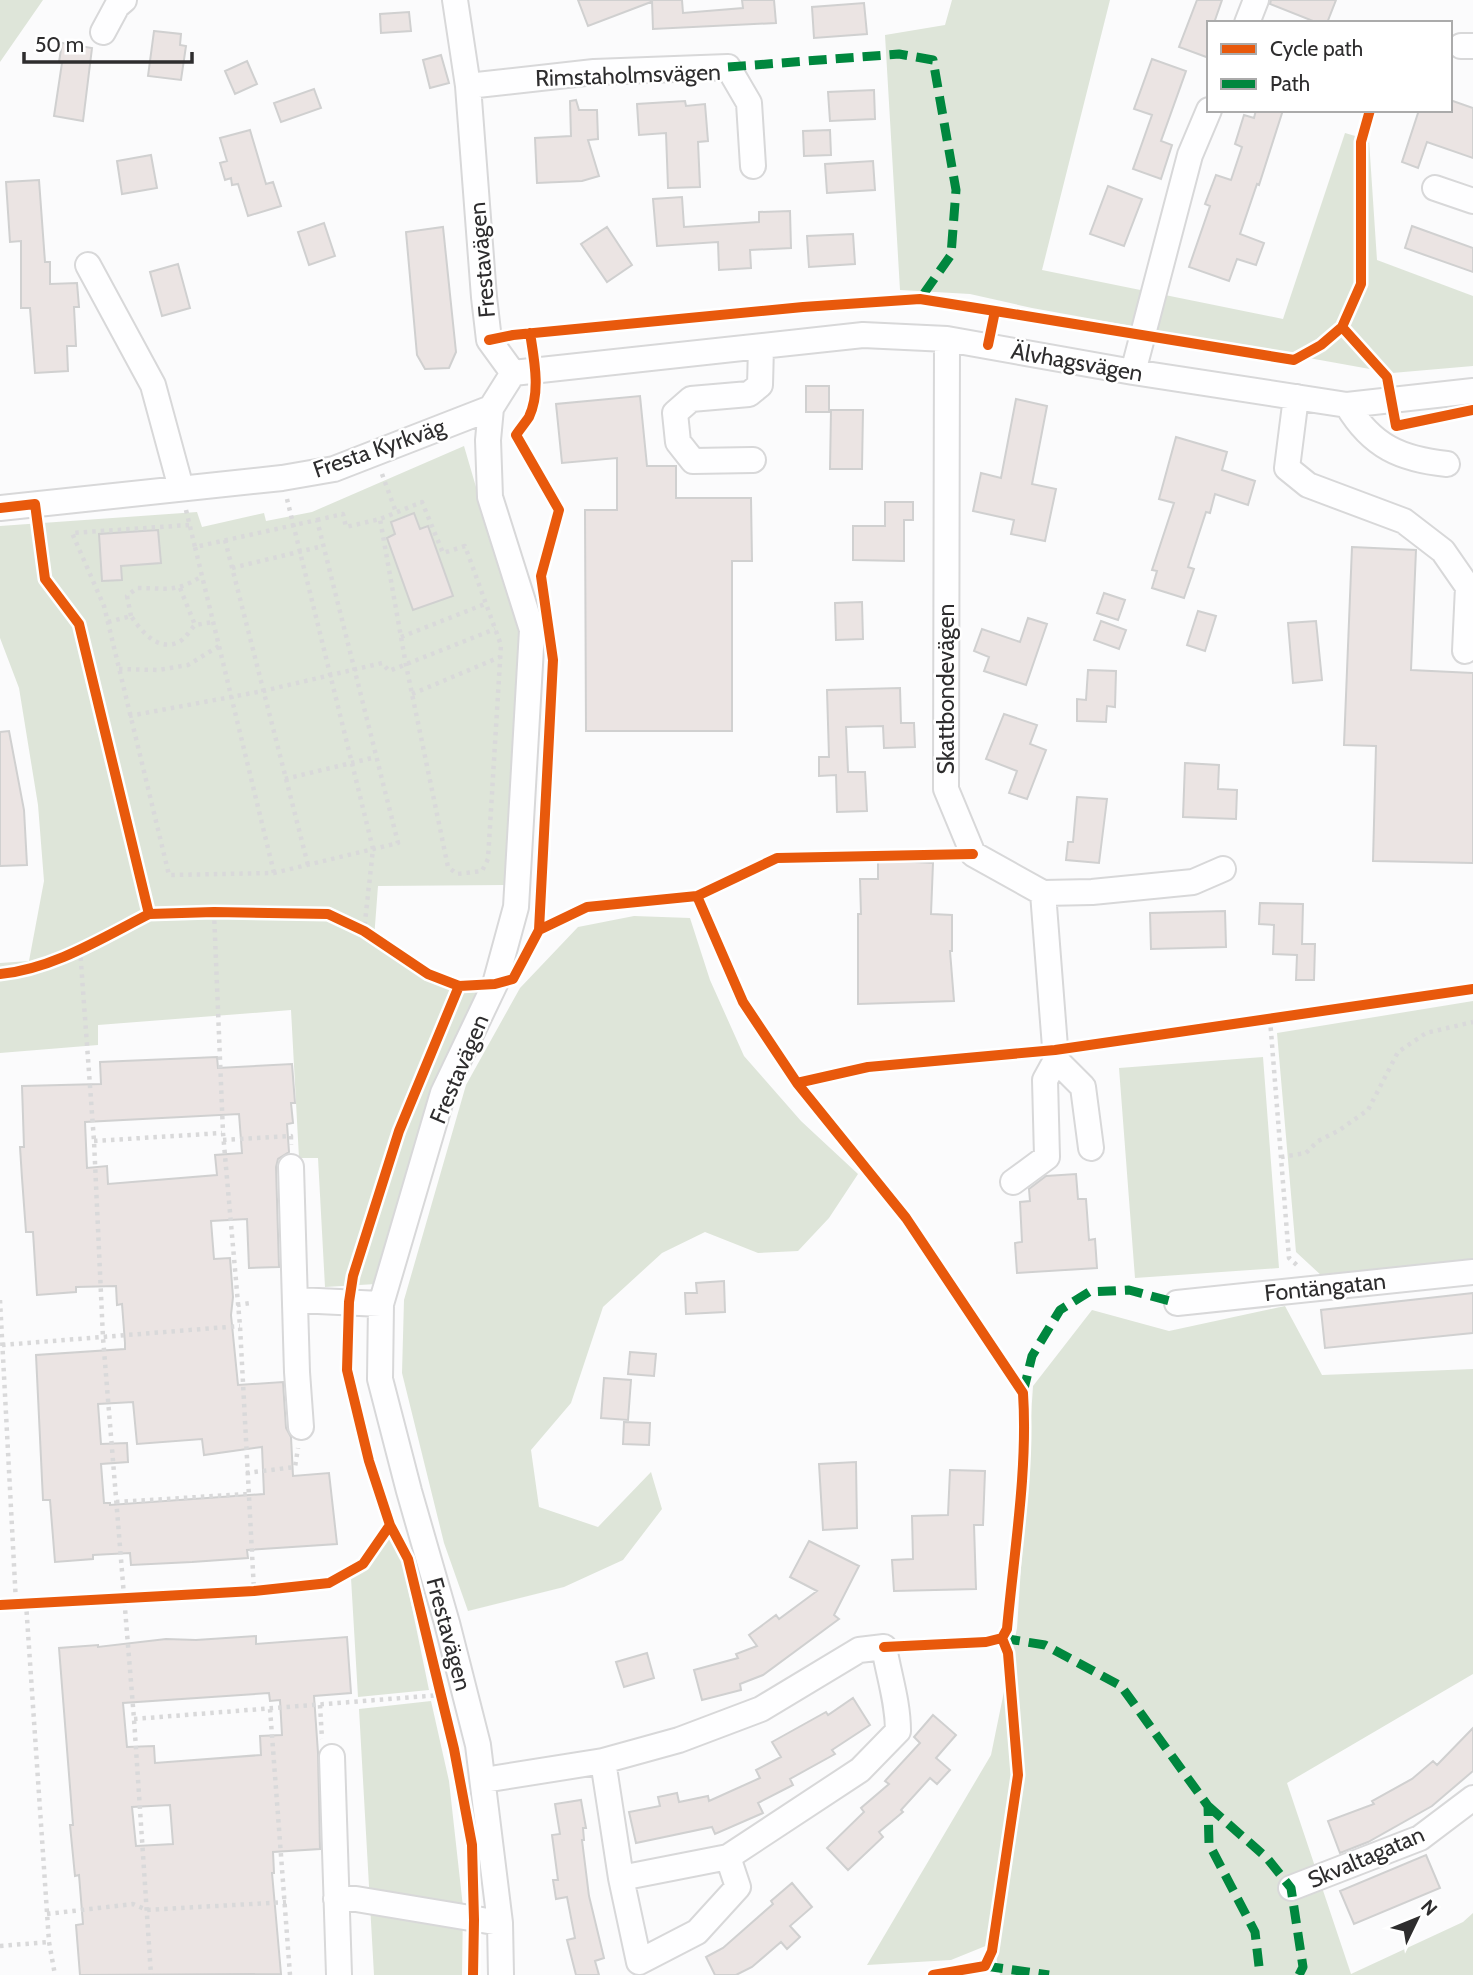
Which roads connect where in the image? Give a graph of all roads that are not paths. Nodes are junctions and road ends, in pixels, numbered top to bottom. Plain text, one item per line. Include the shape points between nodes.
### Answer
1 (124, 0) edge
2 (455, 0) edge
3 (1256, 0) edge
4 (1248, 21) edge
5 (103, 32) dead end
6 (468, 86) junction
7 (1208, 112) edge
8 (753, 166) dead end
9 (1435, 188) dead end
10 (1473, 201) edge
11 (88, 265) dead end
12 (947, 339) junction
13 (761, 346) junction
14 (1133, 372) junction
15 (513, 373) junction
16 (1473, 391) edge
17 (1296, 397) junction
18 (1348, 405) junction
19 (491, 408) junction
20 (753, 460) dead end
21 (1447, 464) dead end
22 (181, 488) junction
23 (0, 508) edge
24 (1465, 651) dead end
25 (1223, 869) dead end
26 (1042, 892) junction
27 (1056, 1060) junction
28 (1091, 1147) dead end
29 (291, 1167) dead end
30 (1013, 1182) dead end
31 (1473, 1272) edge
32 (297, 1300) junction
33 (1177, 1303) dead end
34 (381, 1304) junction
35 (302, 1427) road end
36 (332, 1757) road end
37 (603, 1761) junction
38 (484, 1780) junction
39 (1473, 1798) edge
40 (728, 1857) junction
41 (621, 1878) junction
42 (1291, 1888) dead end
43 (337, 1899) junction
44 (500, 1923) junction
45 (339, 1975) edge
46 (501, 1975) edge

1 - 5 street
2 - 6 street, Frestavägen
3 - 4 street
6 - 8 street, Rimstaholmsvägen via 594,72 728,67 749,103
6 - 15 street, Frestavägen via 489,340
7 - 14 street via 1190,155
9 - 10 street
11 - 22 street via 153,385
12 - 13 street, Älvhagsvägen via 863,335
12 - 14 street, Älvhagsvägen
12 - 26 street, Skattbondevägen via 946,789 973,854
13 - 15 street, Älvhagsvägen
13 - 20 street via 760,385 749,394 691,399 676,413 678,442 693,461
14 - 17 street, Älvhagsvägen
15 - 19 street, Frestavägen
16 - 18 street, Älvhagsvägen via 1391,393
17 - 18 street, Älvhagsvägen
17 - 24 street via 1287,468 1308,485 1404,521 1443,551 1468,587
18 - 21 street via 1359,426 1386,448 1417,460
19 - 22 street, Fresta Kyrkväg via 334,469
19 - 34 street, Frestavägen via 490,497 532,629 516,907 495,984 443,1093
22 - 23 street, Fresta Kyrkväg
25 - 26 street, Skattbondevägen via 1193,882
26 - 27 street
27 - 28 street via 1083,1087
27 - 30 street via 1045,1080 1047,1157
29 - 32 street
31 - 33 street, Fontängatan
32 - 34 street
32 - 35 street
34 - 38 street, Frestavägen via 380,1380 447,1623
36 - 43 street
37 - 38 street
37 - 40 street via 679,1740 761,1709 859,1650 884,1647 898,1708 898,1731 860,1770
37 - 41 street
38 - 44 street, Frestavägen
39 - 42 street, Skvaltagatan via 1420,1838
40 - 41 street
40 - 41 street via 738,1888 697,1932 639,1962
43 - 44 street
43 - 45 street
44 - 46 street, Frestavägen

